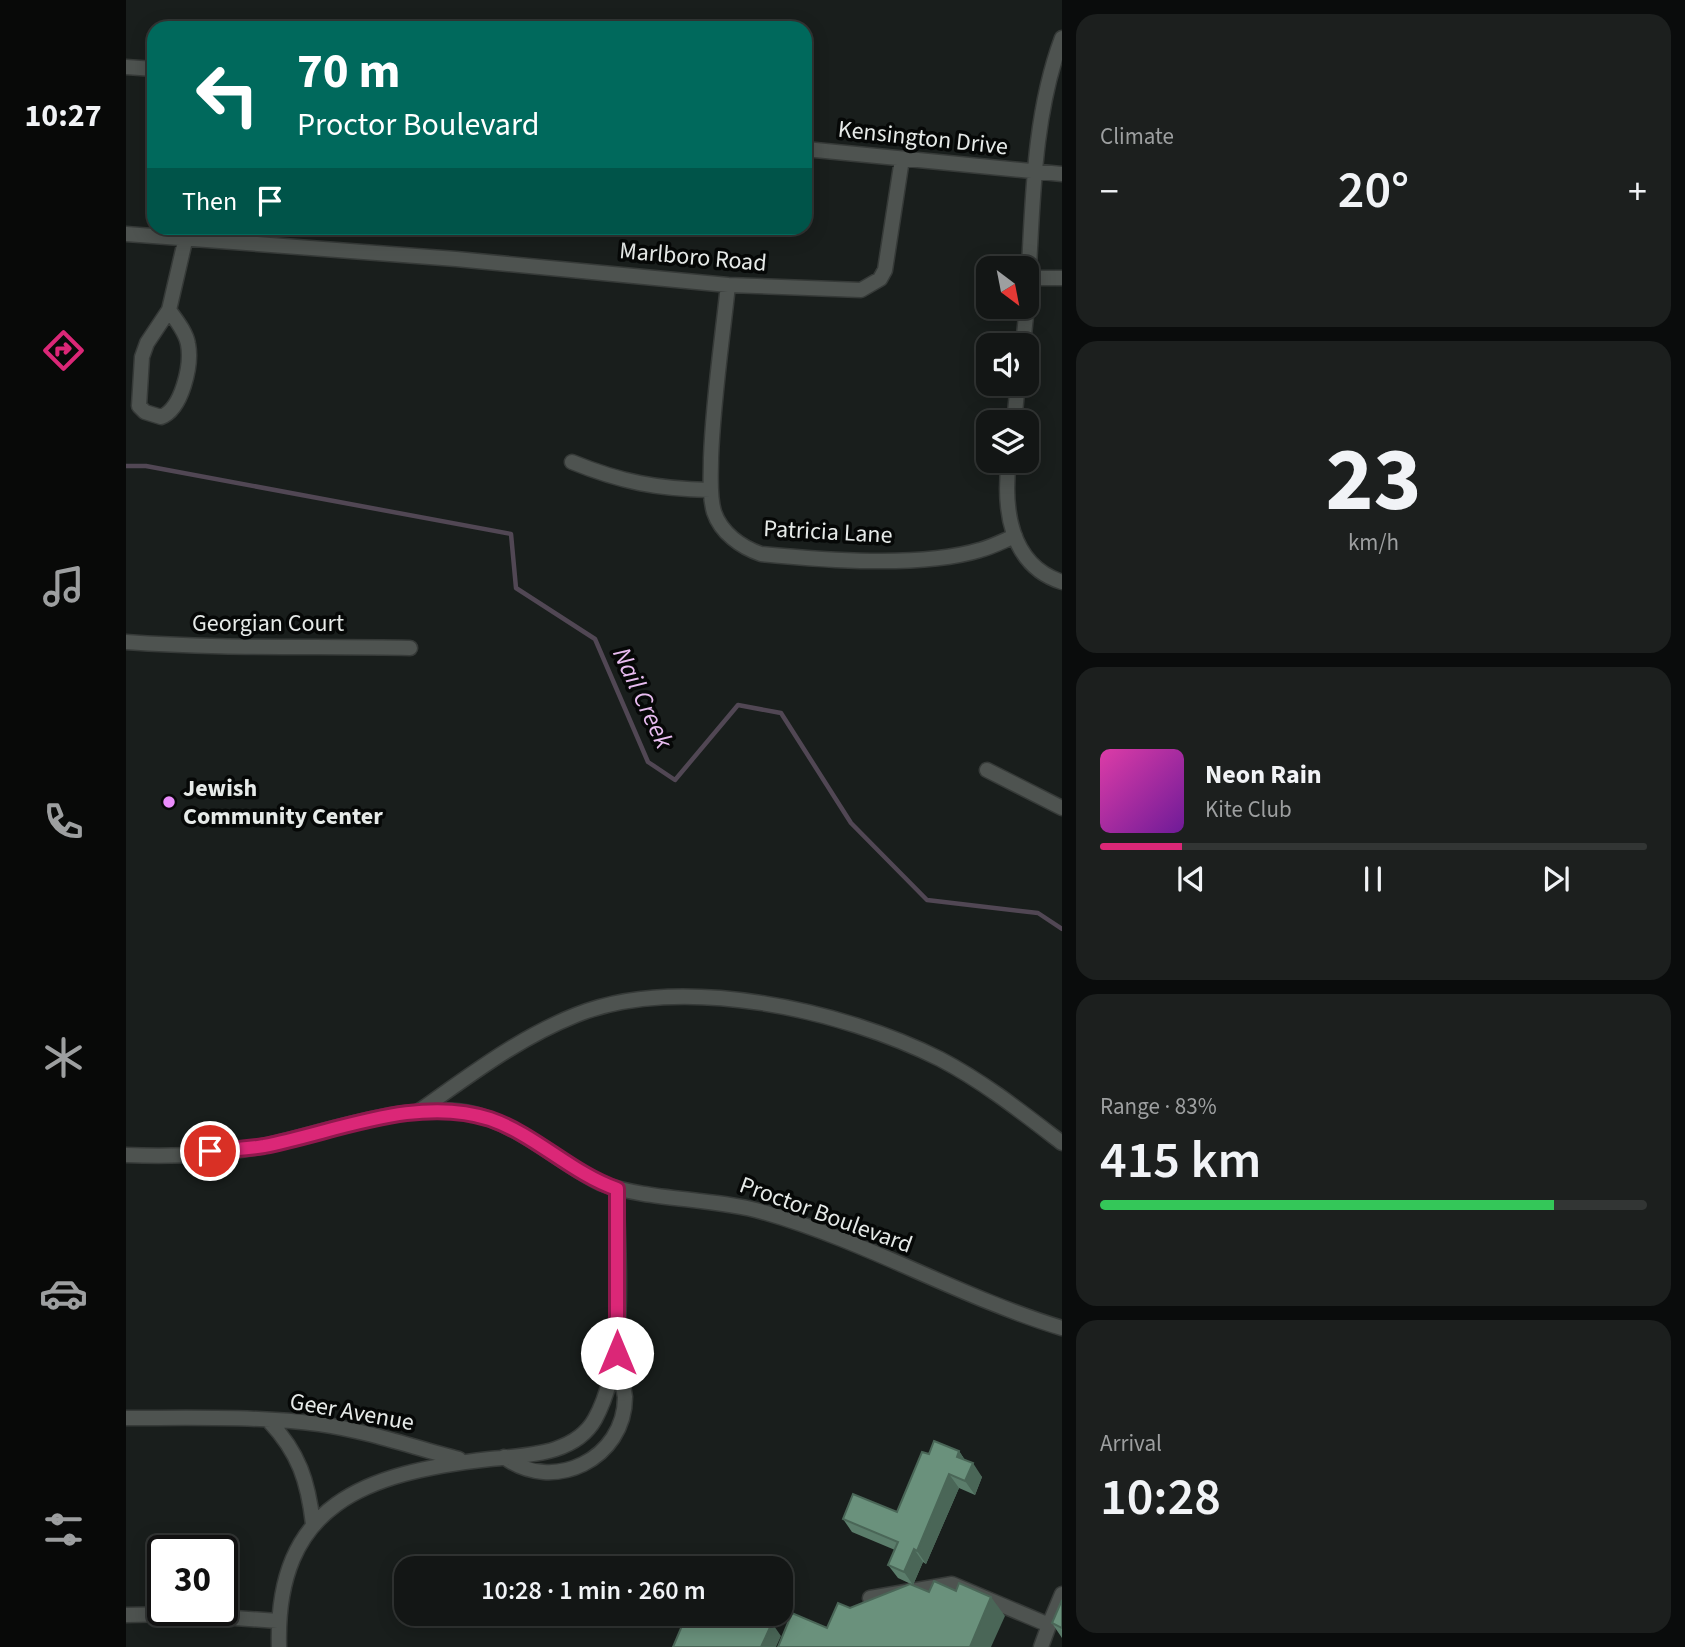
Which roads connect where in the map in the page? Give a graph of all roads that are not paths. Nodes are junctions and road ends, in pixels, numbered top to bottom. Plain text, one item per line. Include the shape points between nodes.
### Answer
1 (1062, 38) edge
2 (126, 67) edge
3 (147, 68) edge
4 (812, 150) edge
5 (902, 159) junction
6 (1036, 173) junction
7 (1062, 174) edge
8 (126, 234) edge
9 (185, 240) junction
10 (1030, 256) edge
11 (1040, 278) edge
12 (1062, 278) edge
13 (728, 285) junction
14 (169, 310) junction
15 (572, 462) dead end
16 (1008, 473) edge
17 (710, 491) junction
18 (1015, 536) junction
19 (1062, 582) edge
20 (126, 642) edge
21 (410, 648) dead end
22 (987, 770) dead end
23 (1062, 808) edge
24 (417, 1113) junction
25 (1062, 1143) edge
26 (126, 1155) edge
27 (617, 1189) junction
28 (1062, 1328) edge
29 (614, 1366) junction
30 (126, 1418) edge
31 (269, 1421) junction
32 (504, 1457) junction
33 (467, 1461) junction
34 (313, 1524) junction
35 (1062, 1594) edge
36 (870, 1598) edge
37 (126, 1615) edge
38 (278, 1621) junction
39 (1049, 1625) junction
40 (279, 1647) edge
41 (1041, 1647) edge

1 - 6 street via 1051,68
2 - 3 street
4 - 5 street, Kensington Drive
5 - 6 street, Kensington Drive
5 - 13 street, Marlboro Road via 890,250 880,279 861,290
6 - 7 street, Kensington Drive
6 - 10 street
8 - 9 street, Marlboro Road
9 - 13 street, Marlboro Road
9 - 14 street
11 - 12 street
13 - 17 street, Patricia Lane
14 - 14 street via 147,343 138,396 145,412 161,417 176,407 180,397 188,345
15 - 17 street via 635,484
16 - 18 street via 1006,505
17 - 18 street, Patricia Lane via 720,524 746,549 761,554 884,560 946,557
18 - 19 street via 1031,562
20 - 21 street, Georgian Court via 209,648
22 - 23 street
24 - 25 street, Proctor Boulevard via 534,1034 578,1014 643,1000 694,996 791,1008 886,1036 940,1059
24 - 26 street, Proctor Boulevard via 262,1146
24 - 27 street, Proctor Boulevard via 446,1110 495,1121 577,1172
27 - 28 street, Proctor Boulevard via 709,1199 764,1212
27 - 29 street
29 - 32 street via 600,1408 583,1434 564,1446
29 - 32 street via 623,1386 624,1405 614,1435 597,1457 583,1466 551,1472 528,1470
30 - 31 street, Geer Avenue
31 - 33 street, Geer Avenue via 367,1433
31 - 34 street, Geer Avenue via 295,1455 309,1486
32 - 33 street
33 - 34 street via 376,1485 340,1501
34 - 38 street via 286,1572
35 - 39 street
36 - 39 street via 952,1584
37 - 38 street
38 - 40 street
39 - 41 street

